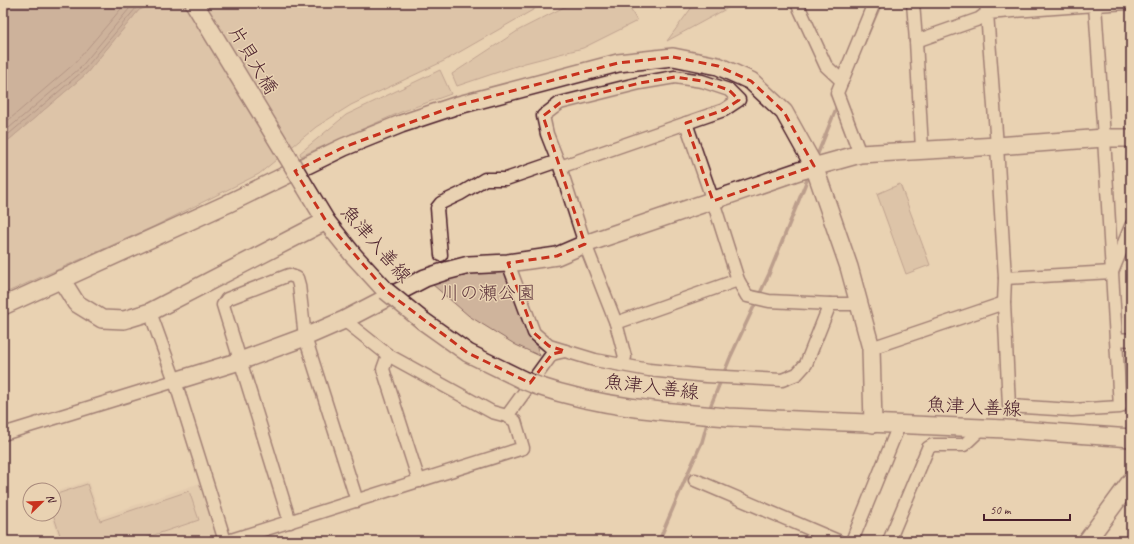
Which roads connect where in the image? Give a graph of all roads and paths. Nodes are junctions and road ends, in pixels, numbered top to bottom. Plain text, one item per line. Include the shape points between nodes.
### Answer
1 (194, 3) edge
2 (797, 3) edge
3 (874, 3) edge
4 (913, 3) edge
5 (1128, 3) edge
6 (1095, 4) edge
7 (986, 8) edge
8 (916, 41) junction
9 (842, 81) junction
10 (686, 123) junction
11 (1104, 138) junction
12 (1131, 138) edge
13 (276, 139) joint
14 (997, 146) junction
15 (922, 149) junction
16 (860, 154) junction
17 (559, 164) junction
18 (814, 166) junction
19 (713, 201) junction
20 (326, 221) junction
21 (1131, 226) edge
22 (585, 244) junction
23 (440, 255) dead end
24 (508, 263) junction
25 (1112, 272) junction
26 (1005, 278) junction
27 (61, 279) junction
28 (738, 280) junction
29 (1004, 303) junction
30 (830, 304) junction
31 (859, 304) junction
32 (3, 306) edge
33 (150, 312) junction
34 (344, 320) junction
35 (616, 323) junction
36 (305, 337) junction
37 (1116, 339) junction
38 (1131, 340) edge
39 (871, 348) junction
40 (565, 351) junction
41 (388, 355) junction
42 (240, 361) junction
43 (621, 365) junction
44 (175, 381) junction
45 (507, 416) junction
46 (873, 424) junction
47 (899, 425) junction
48 (982, 428) junction
49 (3, 434) edge
50 (1131, 438) edge
51 (695, 480) dead end
52 (1131, 481) edge
53 (419, 482) junction
54 (357, 501) junction
55 (290, 522) junction
56 (227, 541) edge
57 (838, 541) edge
58 (852, 541) edge
59 (890, 541) edge
60 (1087, 541) edge

1 - 13 street, 片貝大橋
2 - 9 street via 826,66
3 - 9 street
4 - 8 street
5 - 6 street
6 - 7 street
6 - 11 street
7 - 8 street via 979,19
7 - 14 street
8 - 15 street
9 - 16 street via 837,93
10 - 17 street
10 - 17 street via 724,110 739,100 729,90 702,81 674,77 560,103 543,116
10 - 19 street
11 - 12 street
11 - 14 street
11 - 25 street
13 - 20 street, 魚津入善線, bridge
14 - 15 street
14 - 26 street
15 - 16 street
16 - 18 street
17 - 22 street
17 - 23 street via 506,179 485,179 441,202 437,208
18 - 19 street
18 - 27 street via 784,112 751,81 718,66 673,57 618,63 455,106 401,124 344,147 227,204
18 - 31 street
19 - 22 street
19 - 28 street
20 - 33 street
20 - 46 street, 魚津入善線, bridge via 386,291 423,321 468,353 531,383 580,398 632,408 728,417
21 - 25 street
22 - 24 street via 557,256
22 - 35 street
24 - 34 street via 469,265 446,271 426,278
24 - 40 street via 534,333 549,346
25 - 26 street
25 - 37 street
26 - 29 street
27 - 32 street
27 - 33 street via 76,303 102,319 124,320
28 - 30 street via 747,296 769,301
28 - 35 street
29 - 37 street via 1009,406 1072,410 1120,407
29 - 39 street
30 - 31 street
30 - 43 street via 806,364 797,374 782,380 706,376
31 - 39 street
33 - 44 street
34 - 36 street
34 - 41 street
35 - 43 street via 625,357
36 - 42 street
36 - 42 street via 300,286 297,278 289,276 227,299 223,305
36 - 54 street
37 - 38 street
39 - 46 street
40 - 43 street
40 - 45 street via 552,354
41 - 45 street via 492,412
41 - 53 street via 382,369
42 - 44 street
42 - 55 street
44 - 49 street
44 - 56 street
45 - 53 street via 515,421 523,448
46 - 47 street, 魚津入善線
47 - 48 street, 魚津入善線
47 - 58 street
48 - 50 street, 魚津入善線
48 - 59 street via 964,445 933,445 928,448
51 - 57 street
52 - 60 street
53 - 54 street
54 - 55 street
55 - 56 street

